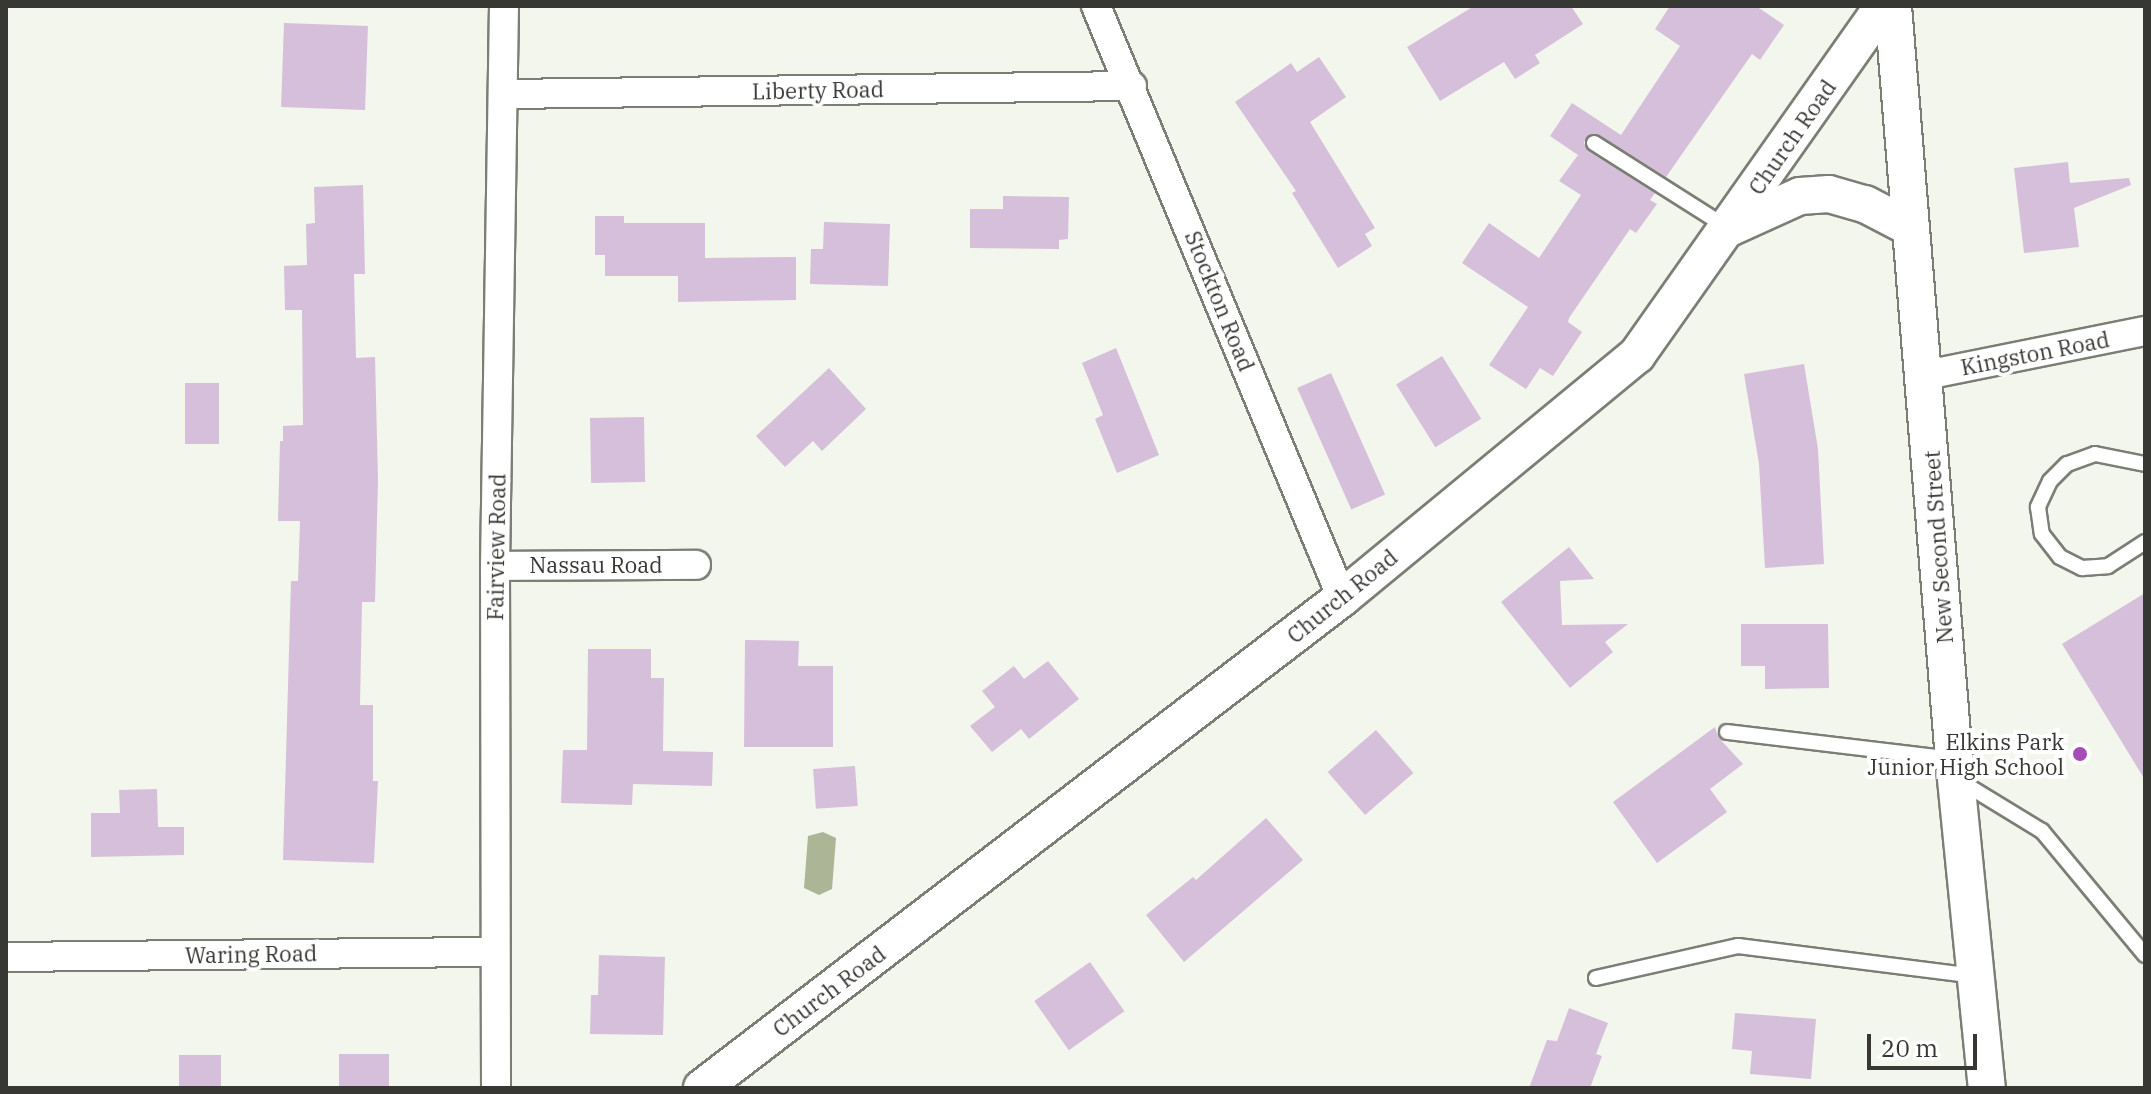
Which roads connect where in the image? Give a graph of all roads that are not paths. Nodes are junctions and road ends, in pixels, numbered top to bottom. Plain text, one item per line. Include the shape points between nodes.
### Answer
1 (504, 6) edge
2 (1096, 6) edge
3 (1883, 6) edge
4 (1893, 6) edge
5 (1132, 86) junction
6 (505, 94) junction
7 (1594, 143) dead end
8 (1909, 227) junction
9 (1728, 229) junction
10 (2145, 331) edge
11 (1926, 375) junction
12 (2145, 464) edge
13 (2145, 542) edge
14 (696, 565) dead end
15 (495, 566) junction
16 (1342, 598) junction
17 (1727, 732) dead end
18 (1955, 769) junction
19 (495, 952) junction
20 (2145, 955) edge
21 (6, 957) edge
22 (1976, 976) junction
23 (1596, 978) dead end
24 (496, 1088) edge
25 (702, 1088) edge
26 (1987, 1088) edge

1 - 6 street, Fairview Road
2 - 5 street, Stockton Road
3 - 9 street, Church Road
4 - 8 street, New Second Street
5 - 6 street, Liberty Road
5 - 16 street, Stockton Road
6 - 15 street, Fairview Road
7 - 9 lane
8 - 9 street via 1865,204 1829,194 1800,196
8 - 11 street, New Second Street
9 - 16 street, Church Road via 1637,355
10 - 11 street, Kingston Road
11 - 18 street, New Second Street
12 - 13 lane via 2095,454 2067,464 2050,481 2038,507 2042,534 2060,557 2082,568 2108,566
14 - 15 street, Nassau Road
15 - 19 street, Fairview Road
16 - 25 street, Church Road
17 - 18 lane
18 - 20 lane via 2042,831
18 - 22 street, New Second Street
19 - 21 street, Waring Road
19 - 24 street, Fairview Road
22 - 23 lane via 1738,946
22 - 26 street, New Second Street

